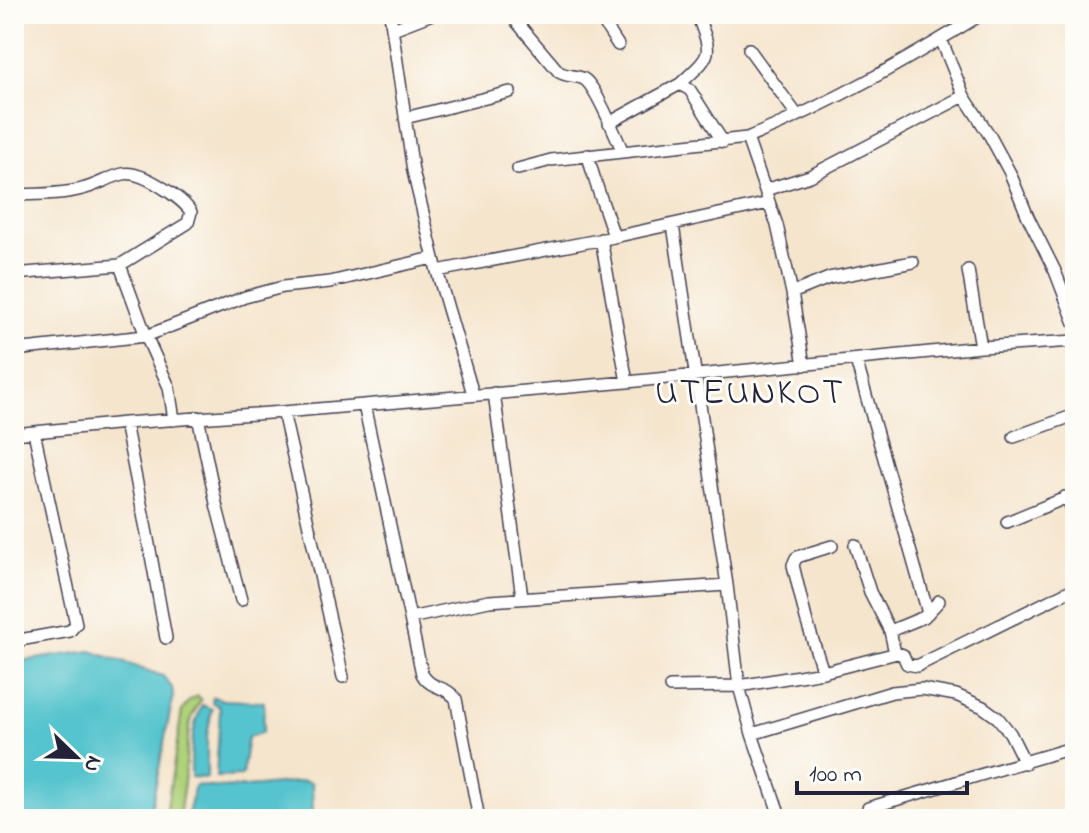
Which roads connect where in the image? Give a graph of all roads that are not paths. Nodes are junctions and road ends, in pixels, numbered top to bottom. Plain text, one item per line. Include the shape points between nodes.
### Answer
1 (390, 14) edge
2 (432, 14) edge
3 (510, 14) edge
4 (598, 14) edge
5 (697, 14) edge
6 (982, 14) edge
7 (393, 29) junction
8 (941, 39) junction
9 (618, 45) dead end
10 (749, 49) dead end
11 (680, 84) junction
12 (510, 92) dead end
13 (964, 96) junction
14 (797, 115) junction
15 (405, 118) junction
16 (609, 123) junction
17 (747, 138) junction
18 (723, 142) junction
19 (623, 152) junction
20 (588, 155) junction
21 (518, 169) dead end
22 (765, 190) junction
23 (14, 195) edge
24 (769, 203) junction
25 (673, 225) junction
26 (608, 238) junction
27 (433, 258) junction
28 (913, 262) dead end
29 (120, 265) junction
30 (968, 270) dead end
31 (437, 271) junction
32 (14, 274) edge
33 (792, 293) junction
34 (1075, 323) edge
35 (146, 336) junction
36 (1075, 341) edge
37 (981, 347) junction
38 (14, 350) edge
39 (856, 360) junction
40 (804, 365) junction
41 (694, 374) junction
42 (627, 382) junction
43 (494, 393) junction
44 (473, 394) junction
45 (364, 405) junction
46 (283, 412) junction
47 (1075, 415) edge
48 (198, 417) junction
49 (174, 420) junction
50 (125, 423) junction
51 (34, 432) junction
52 (14, 434) edge
53 (1014, 437) dead end
54 (1070, 496) edge
55 (1075, 518) edge
56 (1007, 522) dead end
57 (855, 545) dead end
58 (832, 546) dead end
59 (727, 585) junction
60 (1075, 588) edge
61 (522, 597) junction
62 (241, 600) dead end
63 (939, 601) dead end
64 (928, 613) junction
65 (410, 618) junction
66 (890, 631) junction
67 (166, 638) dead end
68 (14, 641) edge
69 (895, 653) junction
70 (823, 672) junction
71 (343, 677) dead end
72 (739, 686) junction
73 (670, 687) dead end
74 (752, 734) junction
75 (1075, 747) edge
76 (1025, 763) junction
77 (868, 808) dead end
78 (479, 819) edge
79 (781, 819) edge

1 - 7 street
2 - 7 street
3 - 16 street via 559,72 592,87
4 - 9 street
5 - 11 street via 709,47 705,60
6 - 8 street
7 - 15 street
8 - 13 street
8 - 14 street
10 - 14 street
11 - 16 street
11 - 18 street via 690,90
12 - 15 street
13 - 22 street via 810,176
13 - 34 street via 1010,173
14 - 17 street
15 - 27 street
16 - 19 street
17 - 18 street
17 - 22 street
18 - 19 street
19 - 20 street
20 - 21 street
20 - 26 street via 604,203
22 - 24 street
23 - 29 street via 80,190 128,173 143,176 186,205 191,212 188,223
24 - 25 street
24 - 33 street
25 - 26 street
25 - 41 street
26 - 31 street
26 - 42 street
27 - 31 street
27 - 35 street via 245,297
28 - 33 street via 829,278
29 - 32 street
29 - 35 street
30 - 37 street
31 - 44 street
33 - 40 street
35 - 38 street
35 - 49 street via 169,387
36 - 37 street
37 - 39 street
39 - 40 street
39 - 64 street
40 - 41 street
41 - 42 street
41 - 59 street
42 - 43 street
43 - 44 street
43 - 61 street
44 - 45 street
45 - 46 street
45 - 65 street
46 - 48 street
46 - 71 street
47 - 53 street
48 - 49 street
48 - 62 street
49 - 50 street
50 - 51 street
50 - 67 street
51 - 52 street
51 - 68 street via 76,624 70,631
54 - 55 street
54 - 56 street
57 - 66 street
58 - 70 street via 800,556 793,565
59 - 61 street
59 - 72 street
60 - 69 street via 917,666
61 - 65 street
63 - 64 street
64 - 66 street
65 - 78 street via 422,674 456,699
66 - 69 street
69 - 70 street
70 - 72 street
72 - 73 street
72 - 74 street
74 - 76 street via 892,692 922,689 983,707 1010,733
74 - 79 street
75 - 76 street
76 - 77 street

